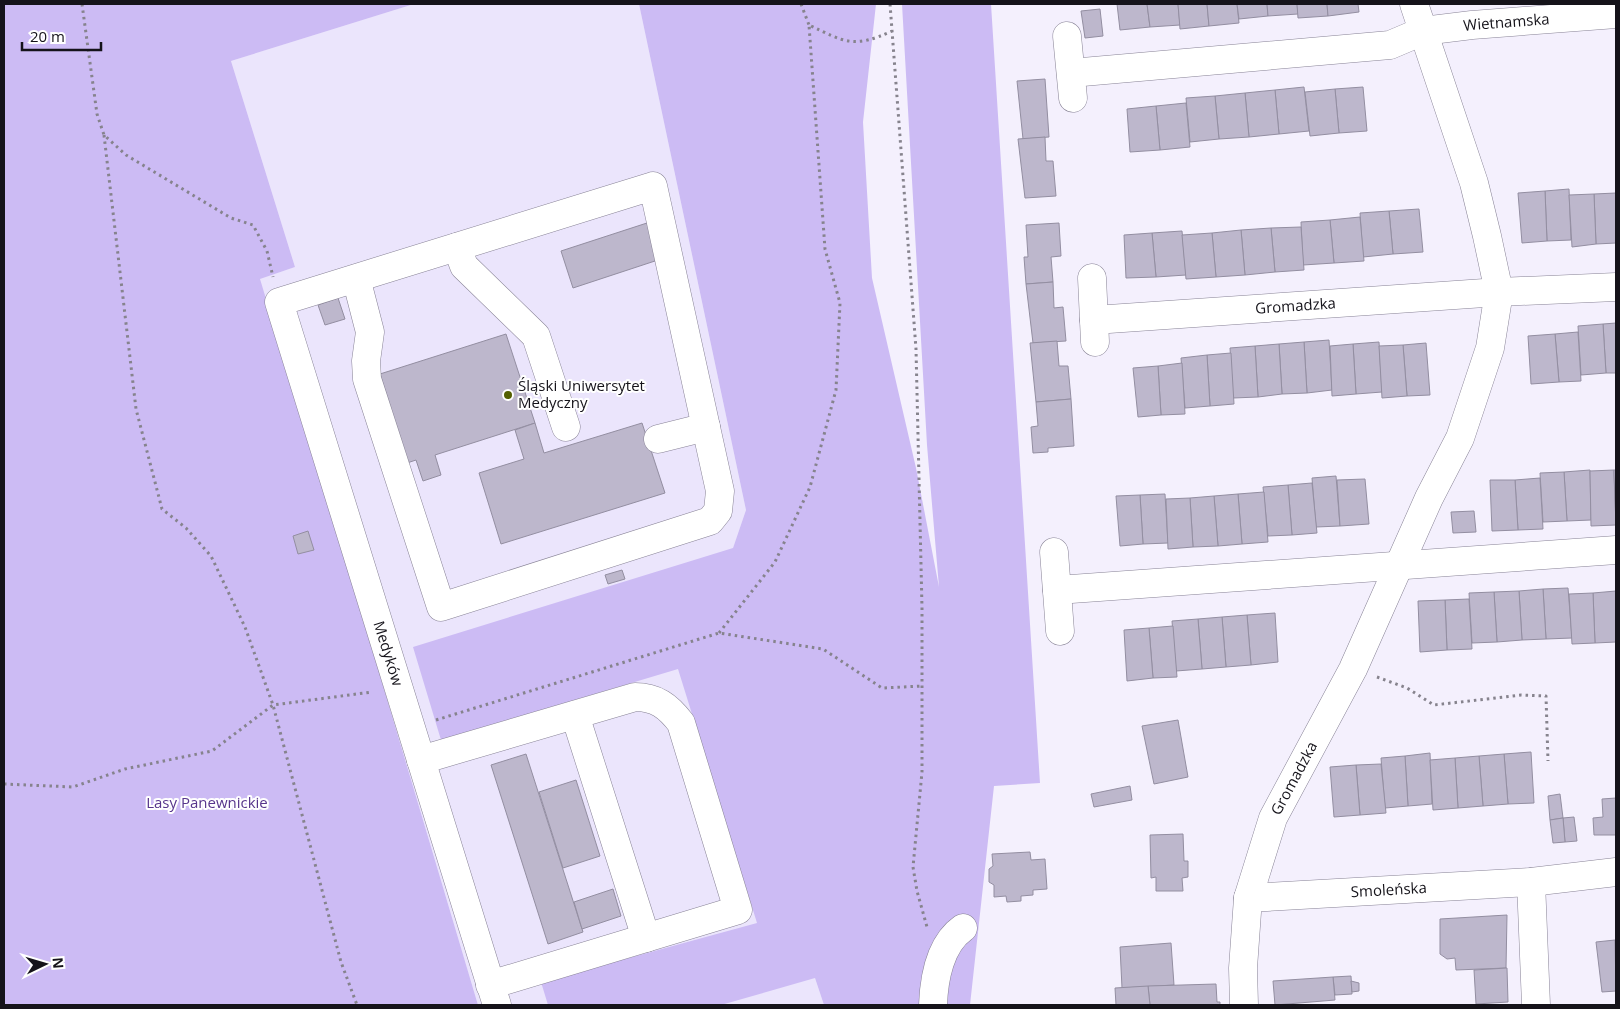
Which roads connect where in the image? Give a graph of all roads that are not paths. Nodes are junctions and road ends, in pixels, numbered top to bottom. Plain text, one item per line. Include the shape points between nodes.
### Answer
1 (1414, 4) edge
2 (1425, 4) edge
3 (1616, 14) edge
4 (1424, 31) junction
5 (1067, 36) dead end
6 (458, 247) junction
7 (356, 278) junction
8 (1092, 278) dead end
9 (1616, 287) edge
10 (1499, 292) junction
11 (706, 427) junction
12 (566, 428) dead end
13 (658, 439) dead end
14 (1616, 550) edge
15 (1054, 552) dead end
16 (1399, 567) junction
17 (1057, 590) junction
18 (1060, 631) dead end
19 (575, 714) junction
20 (421, 760) junction
21 (1616, 872) edge
22 (1531, 882) junction
23 (1248, 898) junction
24 (963, 928) dead end
25 (646, 938) junction
26 (493, 995) edge
27 (933, 1005) edge
28 (1244, 1005) edge
29 (1536, 1005) edge

1 - 4 street, Gromadzka
2 - 4 street
3 - 4 street, Wietnamska
4 - 5 street via 1390,45 1072,85
4 - 10 street, Gromadzka via 1474,183
6 - 7 street
6 - 11 street via 653,186
6 - 12 street via 464,266 536,336
7 - 11 street via 370,332 367,379 441,607 710,522 718,511 720,491
7 - 20 street, Medyków via 279,302
8 - 10 street, Gromadzka via 1094,331
9 - 10 street, Gromadzka
10 - 16 street, Gromadzka via 1490,348 1460,438
11 - 13 street
14 - 16 street
15 - 17 street
16 - 17 street
16 - 23 street, Gromadzka via 1353,669 1272,818
17 - 18 street
19 - 20 street
19 - 25 street
19 - 25 street via 635,697 648,697 665,705 681,722 738,910
20 - 26 street, Medyków
21 - 22 street, Smoleńska
22 - 23 street, Smoleńska
22 - 29 street
23 - 28 street, Gromadzka
24 - 27 street via 947,943
25 - 26 street

